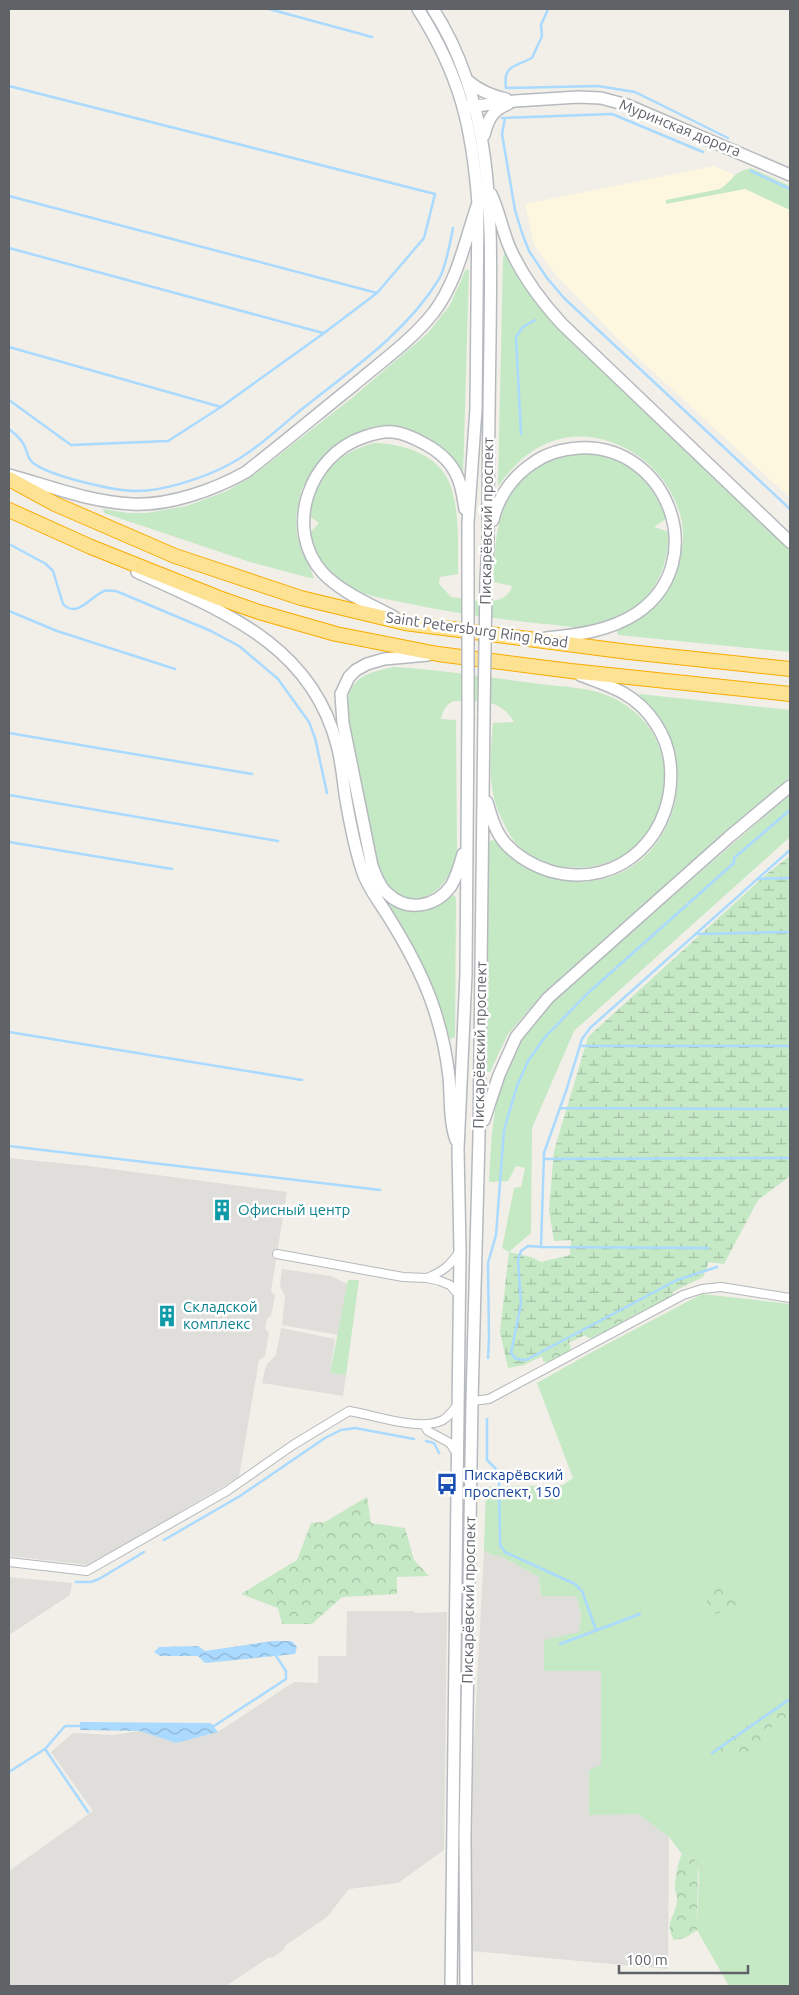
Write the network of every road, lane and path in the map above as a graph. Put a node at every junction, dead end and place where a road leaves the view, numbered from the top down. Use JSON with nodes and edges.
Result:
{"nodes":[{"id":1,"x":418,"y":9,"type":"edge"},
{"id":2,"x":433,"y":9,"type":"edge"},
{"id":3,"x":468,"y":81,"type":"junction"},
{"id":4,"x":515,"y":101,"type":"junction"},
{"id":5,"x":470,"y":107,"type":"junction"},
{"id":6,"x":483,"y":142,"type":"junction"},
{"id":7,"x":790,"y":175,"type":"edge"},
{"id":8,"x":487,"y":185,"type":"junction"},
{"id":9,"x":478,"y":203,"type":"junction"},
{"id":10,"x":9,"y":475,"type":"edge"},
{"id":11,"x":9,"y":480,"type":"edge"},
{"id":12,"x":9,"y":510,"type":"edge"},
{"id":13,"x":468,"y":523,"type":"junction"},
{"id":14,"x":488,"y":541,"type":"junction"},
{"id":15,"x":790,"y":542,"type":"edge"},
{"id":16,"x":91,"y":548,"type":"junction"},
{"id":17,"x":405,"y":622,"type":"junction"},
{"id":18,"x":539,"y":639,"type":"junction"},
{"id":19,"x":438,"y":654,"type":"junction"},
{"id":20,"x":790,"y":669,"type":"edge"},
{"id":21,"x":571,"y":671,"type":"junction"},
{"id":22,"x":790,"y":694,"type":"edge"},
{"id":23,"x":483,"y":773,"type":"junction"},
{"id":24,"x":790,"y":786,"type":"edge"},
{"id":25,"x":468,"y":838,"type":"junction"},
{"id":26,"x":480,"y":1137,"type":"junction"},
{"id":27,"x":458,"y":1149,"type":"junction"},
{"id":28,"x":460,"y":1250,"type":"junction"},
{"id":29,"x":277,"y":1254,"type":"dead end"},
{"id":30,"x":427,"y":1278,"type":"junction"},
{"id":31,"x":459,"y":1295,"type":"junction"},
{"id":32,"x":790,"y":1298,"type":"edge"},
{"id":33,"x":472,"y":1401,"type":"junction"},
{"id":34,"x":457,"y":1406,"type":"junction"},
{"id":35,"x":424,"y":1425,"type":"junction"},
{"id":36,"x":456,"y":1454,"type":"junction"},
{"id":37,"x":9,"y":1562,"type":"edge"},
{"id":38,"x":451,"y":1986,"type":"edge"},
{"id":39,"x":466,"y":1986,"type":"edge"}],
"edges":[{"from":1,"to":5,"type":"main road"},
{"from":2,"to":3,"type":"main road"},
{"from":3,"to":4,"type":"main road"},
{"from":3,"to":5,"type":"main road"},
{"from":4,"to":5,"type":"main road","name":"Муринская дорога"},
{"from":4,"to":6,"type":"main road"},
{"from":4,"to":7,"type":"main road","name":"Муринская дорога"},
{"from":5,"to":6,"type":"main road","name":"Пискарёвский проспект"},
{"from":5,"to":9,"type":"main road","name":"Пискарёвский проспект"},
{"from":6,"to":8,"type":"main road","name":"Пискарёвский проспект"},
{"from":8,"to":14,"type":"main road","name":"Пискарёвский проспект"},
{"from":8,"to":15,"type":"main road"},
{"from":9,"to":10,"type":"main road"},
{"from":9,"to":13,"type":"main road","name":"Пискарёвский проспект"},
{"from":11,"to":17,"type":"highway","name":"Saint Petersburg Ring Road"},
{"from":12,"to":16,"type":"highway","name":"Saint Petersburg Ring Road"},
{"from":13,"to":17,"type":"main road"},
{"from":13,"to":25,"type":"main road","name":"Пискарёвский проспект","bridge":true},
{"from":14,"to":18,"type":"main road"},
{"from":14,"to":23,"type":"main road","name":"Пискарёвский проспект","bridge":true},
{"from":16,"to":19,"type":"highway","name":"Saint Petersburg Ring Road"},
{"from":16,"to":27,"type":"main road"},
{"from":17,"to":18,"type":"highway","name":"Saint Petersburg Ring Road"},
{"from":18,"to":20,"type":"highway","name":"Saint Petersburg Ring Road"},
{"from":19,"to":21,"type":"highway","name":"Saint Petersburg Ring Road"},
{"from":19,"to":25,"type":"main road"},
{"from":21,"to":22,"type":"highway","name":"Saint Petersburg Ring Road"},
{"from":21,"to":23,"type":"main road"},
{"from":23,"to":26,"type":"main road","name":"Пискарёвский проспект"},
{"from":24,"to":26,"type":"main road"},
{"from":25,"to":27,"type":"main road","name":"Пискарёвский проспект"},
{"from":26,"to":33,"type":"main road","name":"Пискарёвский проспект"},
{"from":27,"to":28,"type":"main road","name":"Пискарёвский проспект"},
{"from":28,"to":30,"type":"street"},
{"from":28,"to":31,"type":"main road","name":"Пискарёвский проспект"},
{"from":29,"to":30,"type":"street"},
{"from":30,"to":31,"type":"street"},
{"from":31,"to":34,"type":"main road","name":"Пискарёвский проспект"},
{"from":32,"to":33,"type":"street"},
{"from":33,"to":39,"type":"main road","name":"Пискарёвский проспект"},
{"from":34,"to":35,"type":"street"},
{"from":34,"to":36,"type":"main road","name":"Пискарёвский проспект"},
{"from":35,"to":36,"type":"street"},
{"from":35,"to":37,"type":"street"},
{"from":36,"to":38,"type":"main road","name":"Пискарёвский проспект"}]}
